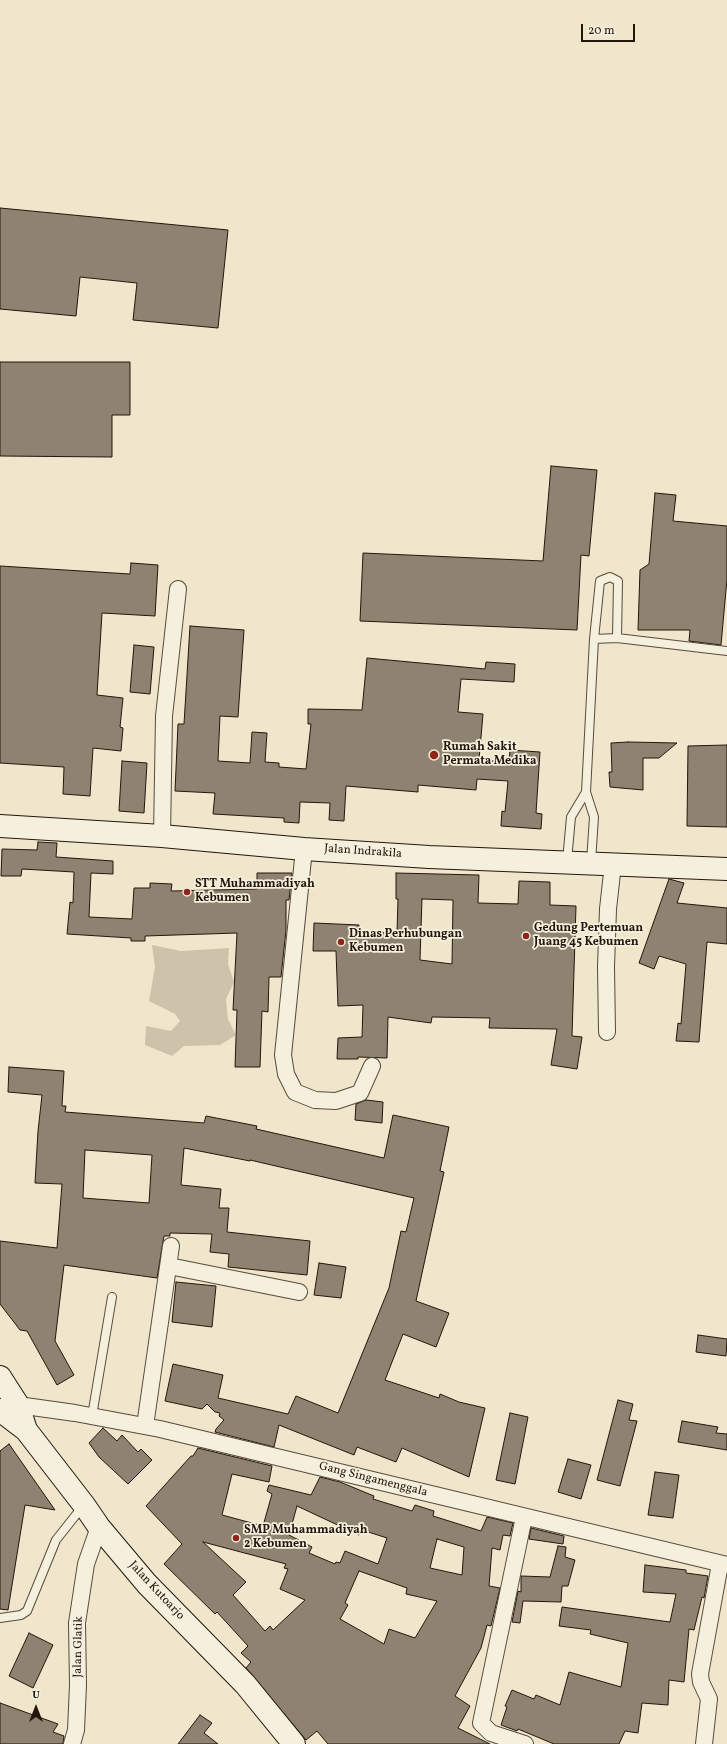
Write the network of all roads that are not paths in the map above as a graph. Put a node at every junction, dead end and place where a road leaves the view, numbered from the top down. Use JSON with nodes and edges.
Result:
{"nodes":[{"id":1,"x":178,"y":589,"type":"dead end"},
{"id":2,"x":617,"y":638,"type":"junction"},
{"id":3,"x":594,"y":639,"type":"junction"},
{"id":4,"x":727,"y":651,"type":"edge"},
{"id":5,"x":586,"y":792,"type":"junction"},
{"id":6,"x":0,"y":826,"type":"edge"},
{"id":7,"x":162,"y":836,"type":"junction"},
{"id":8,"x":304,"y":849,"type":"junction"},
{"id":9,"x":567,"y":862,"type":"junction"},
{"id":10,"x":591,"y":863,"type":"junction"},
{"id":11,"x":613,"y":864,"type":"junction"},
{"id":12,"x":727,"y":869,"type":"edge"},
{"id":13,"x":607,"y":1032,"type":"dead end"},
{"id":14,"x":372,"y":1066,"type":"dead end"},
{"id":15,"x":171,"y":1246,"type":"dead end"},
{"id":16,"x":169,"y":1266,"type":"junction"},
{"id":17,"x":299,"y":1292,"type":"dead end"},
{"id":18,"x":112,"y":1297,"type":"dead end"},
{"id":19,"x":0,"y":1377,"type":"edge"},
{"id":20,"x":7,"y":1409,"type":"edge"},
{"id":21,"x":92,"y":1416,"type":"junction"},
{"id":22,"x":145,"y":1426,"type":"junction"},
{"id":23,"x":84,"y":1505,"type":"junction"},
{"id":24,"x":524,"y":1517,"type":"junction"},
{"id":25,"x":99,"y":1527,"type":"junction"},
{"id":26,"x":723,"y":1565,"type":"edge"},
{"id":27,"x":0,"y":1618,"type":"edge"},
{"id":28,"x":72,"y":1744,"type":"edge"},
{"id":29,"x":294,"y":1744,"type":"edge"},
{"id":30,"x":525,"y":1744,"type":"edge"},
{"id":31,"x":704,"y":1744,"type":"edge"}],
"edges":[{"from":1,"to":7,"type":"street"},
{"from":2,"to":3,"type":"lane"},
{"from":2,"to":3,"type":"lane"},
{"from":2,"to":4,"type":"lane"},
{"from":3,"to":5,"type":"lane"},
{"from":5,"to":9,"type":"lane"},
{"from":5,"to":10,"type":"lane"},
{"from":6,"to":7,"type":"main road","name":"Jalan Indrakila"},
{"from":7,"to":8,"type":"main road","name":"Jalan Indrakila"},
{"from":8,"to":9,"type":"main road","name":"Jalan Indrakila"},
{"from":8,"to":14,"type":"street"},
{"from":9,"to":10,"type":"main road","name":"Jalan Indrakila"},
{"from":10,"to":11,"type":"main road","name":"Jalan Indrakila"},
{"from":11,"to":12,"type":"main road","name":"Jalan Indrakila"},
{"from":11,"to":13,"type":"street"},
{"from":15,"to":16,"type":"street"},
{"from":16,"to":17,"type":"street"},
{"from":16,"to":22,"type":"street"},
{"from":18,"to":21,"type":"lane"},
{"from":19,"to":20,"type":"main road"},
{"from":20,"to":21,"type":"street","name":"Gang Singamenggala"},
{"from":20,"to":23,"type":"main road","name":"Jalan Kutoarjo"},
{"from":21,"to":22,"type":"street","name":"Gang Singamenggala"},
{"from":22,"to":24,"type":"street","name":"Gang Singamenggala"},
{"from":23,"to":25,"type":"main road","name":"Jalan Kutoarjo"},
{"from":23,"to":27,"type":"lane"},
{"from":24,"to":26,"type":"street","name":"Gang Singamenggala"},
{"from":24,"to":30,"type":"street"},
{"from":25,"to":28,"type":"street","name":"Jalan Glatik"},
{"from":25,"to":29,"type":"main road","name":"Jalan Kutoarjo"},
{"from":26,"to":31,"type":"street"}]}
